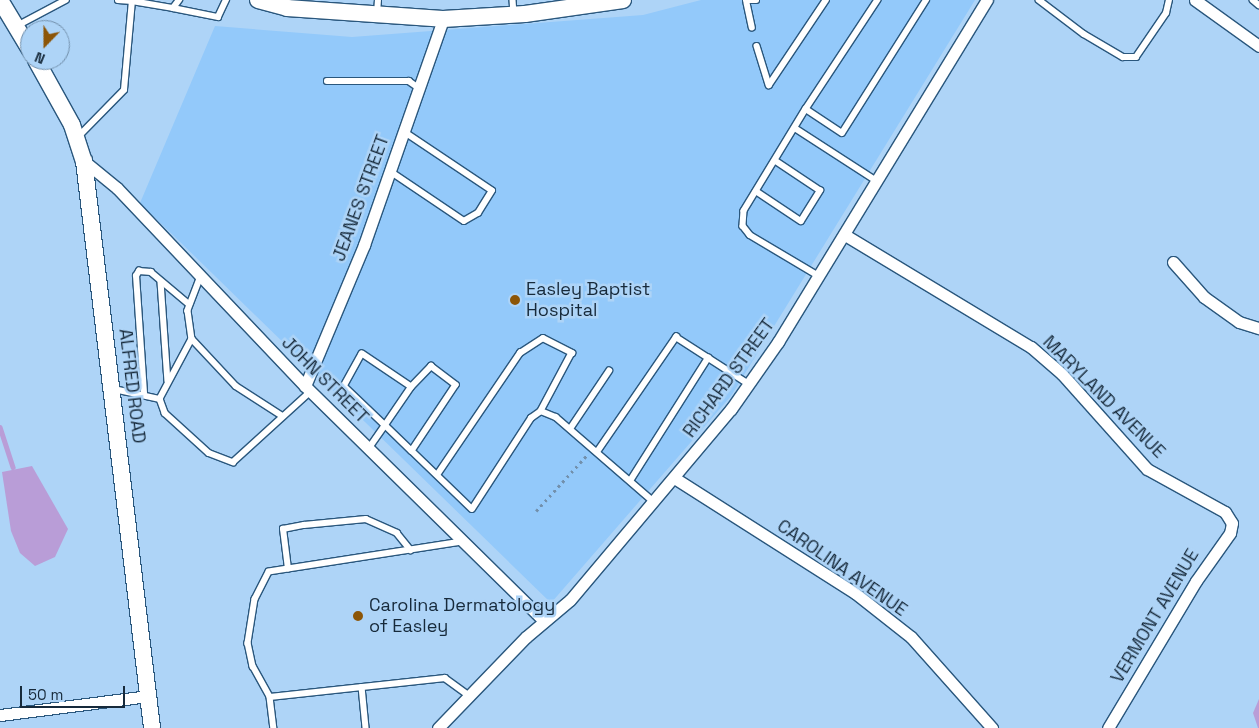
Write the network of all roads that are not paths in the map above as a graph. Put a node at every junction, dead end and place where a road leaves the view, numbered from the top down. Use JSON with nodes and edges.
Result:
{"nodes":[{"id":1,"x":0,"y":0,"type":"edge"},
{"id":2,"x":66,"y":0,"type":"edge"},
{"id":3,"x":118,"y":0,"type":"edge"},
{"id":4,"x":179,"y":0,"type":"edge"},
{"id":5,"x":226,"y":0,"type":"edge"},
{"id":6,"x":258,"y":0,"type":"edge"},
{"id":7,"x":756,"y":0,"type":"edge"},
{"id":8,"x":826,"y":0,"type":"edge"},
{"id":9,"x":878,"y":0,"type":"edge"},
{"id":10,"x":926,"y":0,"type":"edge"},
{"id":11,"x":987,"y":0,"type":"edge"},
{"id":12,"x":1039,"y":0,"type":"edge"},
{"id":13,"x":1169,"y":0,"type":"edge"},
{"id":14,"x":1253,"y":0,"type":"edge"},
{"id":15,"x":132,"y":1,"type":"edge"},
{"id":16,"x":616,"y":1,"type":"edge"},
{"id":17,"x":1199,"y":1,"type":"edge"},
{"id":18,"x":746,"y":2,"type":"edge"},
{"id":19,"x":578,"y":4,"type":"edge"},
{"id":20,"x":1259,"y":4,"type":"edge"},
{"id":21,"x":514,"y":7,"type":"edge"},
{"id":22,"x":173,"y":8,"type":"junction"},
{"id":23,"x":378,"y":8,"type":"edge"},
{"id":24,"x":443,"y":19,"type":"junction"},
{"id":25,"x":17,"y":26,"type":"junction"},
{"id":26,"x":752,"y":27,"type":"dead end"},
{"id":27,"x":20,"y":32,"type":"edge"},
{"id":28,"x":757,"y":46,"type":"dead end"},
{"id":29,"x":1259,"y":46,"type":"edge"},
{"id":30,"x":41,"y":70,"type":"edge"},
{"id":31,"x":327,"y":81,"type":"dead end"},
{"id":32,"x":421,"y":89,"type":"junction"},
{"id":33,"x":806,"y":109,"type":"junction"},
{"id":34,"x":795,"y":128,"type":"junction"},
{"id":35,"x":404,"y":132,"type":"junction"},
{"id":36,"x":76,"y":139,"type":"junction"},
{"id":37,"x":84,"y":161,"type":"junction"},
{"id":38,"x":775,"y":161,"type":"junction"},
{"id":39,"x":390,"y":171,"type":"junction"},
{"id":40,"x":878,"y":181,"type":"junction"},
{"id":41,"x":756,"y":191,"type":"junction"},
{"id":42,"x":845,"y":235,"type":"junction"},
{"id":43,"x":1173,"y":262,"type":"dead end"},
{"id":44,"x":819,"y":276,"type":"junction"},
{"id":45,"x":200,"y":279,"type":"junction"},
{"id":46,"x":161,"y":282,"type":"junction"},
{"id":47,"x":189,"y":304,"type":"junction"},
{"id":48,"x":1259,"y":328,"type":"edge"},
{"id":49,"x":192,"y":339,"type":"junction"},
{"id":50,"x":708,"y":358,"type":"junction"},
{"id":51,"x":609,"y":371,"type":"dead end"},
{"id":52,"x":168,"y":381,"type":"junction"},
{"id":53,"x":749,"y":384,"type":"junction"},
{"id":54,"x":411,"y":387,"type":"junction"},
{"id":55,"x":112,"y":389,"type":"junction"},
{"id":56,"x":308,"y":389,"type":"junction"},
{"id":57,"x":144,"y":393,"type":"junction"},
{"id":58,"x":160,"y":399,"type":"junction"},
{"id":59,"x":541,"y":411,"type":"junction"},
{"id":60,"x":281,"y":416,"type":"junction"},
{"id":61,"x":385,"y":425,"type":"junction"},
{"id":62,"x":570,"y":429,"type":"junction"},
{"id":63,"x":368,"y":449,"type":"junction"},
{"id":64,"x":595,"y":450,"type":"junction"},
{"id":65,"x":412,"y":451,"type":"junction"},
{"id":66,"x":437,"y":475,"type":"junction"},
{"id":67,"x":676,"y":479,"type":"junction"},
{"id":68,"x":630,"y":481,"type":"junction"},
{"id":69,"x":655,"y":503,"type":"junction"},
{"id":70,"x":1232,"y":523,"type":"joint"},
{"id":71,"x":462,"y":542,"type":"junction"},
{"id":72,"x":411,"y":550,"type":"junction"},
{"id":73,"x":288,"y":569,"type":"junction"},
{"id":74,"x":544,"y":621,"type":"junction"},
{"id":75,"x":362,"y":687,"type":"junction"},
{"id":76,"x":149,"y":696,"type":"junction"},
{"id":77,"x":470,"y":696,"type":"junction"},
{"id":78,"x":270,"y":697,"type":"junction"},
{"id":79,"x":0,"y":715,"type":"edge"},
{"id":80,"x":152,"y":728,"type":"edge"},
{"id":81,"x":274,"y":728,"type":"edge"},
{"id":82,"x":366,"y":728,"type":"edge"},
{"id":83,"x":438,"y":728,"type":"edge"},
{"id":84,"x":992,"y":728,"type":"edge"},
{"id":85,"x":1108,"y":728,"type":"edge"}],
"edges":[{"from":1,"to":25,"type":"street"},
{"from":2,"to":25,"type":"lane"},
{"from":3,"to":15,"type":"lane"},
{"from":4,"to":22,"type":"lane"},
{"from":5,"to":22,"type":"lane"},
{"from":6,"to":23,"type":"street"},
{"from":7,"to":18,"type":"lane"},
{"from":8,"to":28,"type":"lane"},
{"from":9,"to":33,"type":"lane"},
{"from":10,"to":33,"type":"lane"},
{"from":11,"to":40,"type":"street","name":"RICHARD STREET"},
{"from":12,"to":13,"type":"lane"},
{"from":14,"to":20,"type":"lane"},
{"from":15,"to":22,"type":"lane"},
{"from":15,"to":36,"type":"lane"},
{"from":16,"to":19,"type":"street"},
{"from":17,"to":29,"type":"street"},
{"from":18,"to":26,"type":"lane"},
{"from":19,"to":21,"type":"street"},
{"from":21,"to":24,"type":"street"},
{"from":23,"to":24,"type":"street"},
{"from":24,"to":32,"type":"street","name":"JEANES STREET"},
{"from":25,"to":27,"type":"street"},
{"from":30,"to":36,"type":"street","name":"ALFRED ROAD"},
{"from":31,"to":32,"type":"lane"},
{"from":32,"to":35,"type":"street","name":"JEANES STREET"},
{"from":33,"to":34,"type":"lane"},
{"from":34,"to":38,"type":"lane"},
{"from":34,"to":40,"type":"lane"},
{"from":35,"to":39,"type":"street","name":"JEANES STREET"},
{"from":35,"to":39,"type":"lane"},
{"from":36,"to":37,"type":"street","name":"ALFRED ROAD"},
{"from":37,"to":45,"type":"street","name":"JOHN STREET"},
{"from":37,"to":55,"type":"street","name":"ALFRED ROAD"},
{"from":38,"to":41,"type":"lane"},
{"from":38,"to":41,"type":"lane"},
{"from":39,"to":56,"type":"street","name":"JEANES STREET"},
{"from":40,"to":42,"type":"street","name":"RICHARD STREET"},
{"from":41,"to":44,"type":"lane"},
{"from":42,"to":44,"type":"street","name":"RICHARD STREET"},
{"from":42,"to":70,"type":"street","name":"MARYLAND AVENUE"},
{"from":43,"to":48,"type":"street"},
{"from":44,"to":53,"type":"street","name":"RICHARD STREET"},
{"from":45,"to":47,"type":"lane"},
{"from":45,"to":56,"type":"street","name":"JOHN STREET"},
{"from":46,"to":47,"type":"lane"},
{"from":46,"to":52,"type":"lane"},
{"from":46,"to":57,"type":"lane"},
{"from":47,"to":49,"type":"lane"},
{"from":49,"to":52,"type":"lane"},
{"from":49,"to":60,"type":"lane"},
{"from":50,"to":53,"type":"lane"},
{"from":50,"to":64,"type":"lane"},
{"from":50,"to":68,"type":"lane"},
{"from":51,"to":62,"type":"lane"},
{"from":52,"to":58,"type":"lane"},
{"from":53,"to":67,"type":"street","name":"RICHARD STREET"},
{"from":54,"to":61,"type":"lane"},
{"from":54,"to":61,"type":"lane"},
{"from":54,"to":65,"type":"lane"},
{"from":55,"to":57,"type":"lane"},
{"from":55,"to":76,"type":"street","name":"ALFRED ROAD"},
{"from":56,"to":60,"type":"lane"},
{"from":56,"to":63,"type":"street","name":"JOHN STREET"},
{"from":57,"to":58,"type":"lane"},
{"from":58,"to":60,"type":"lane"},
{"from":59,"to":62,"type":"lane"},
{"from":59,"to":66,"type":"lane"},
{"from":59,"to":66,"type":"lane"},
{"from":61,"to":63,"type":"lane"},
{"from":61,"to":65,"type":"lane"},
{"from":62,"to":64,"type":"lane"},
{"from":63,"to":71,"type":"street","name":"JOHN STREET"},
{"from":64,"to":68,"type":"lane"},
{"from":65,"to":66,"type":"lane"},
{"from":67,"to":69,"type":"street","name":"RICHARD STREET"},
{"from":67,"to":84,"type":"street","name":"CAROLINA AVENUE"},
{"from":68,"to":69,"type":"lane"},
{"from":69,"to":74,"type":"street","name":"RICHARD STREET"},
{"from":70,"to":85,"type":"street","name":"VERMONT AVENUE"},
{"from":71,"to":72,"type":"lane"},
{"from":71,"to":74,"type":"street","name":"JOHN STREET"},
{"from":72,"to":73,"type":"lane"},
{"from":72,"to":73,"type":"lane"},
{"from":73,"to":78,"type":"lane"},
{"from":74,"to":77,"type":"street","name":"RICHARD STREET"},
{"from":75,"to":77,"type":"lane"},
{"from":75,"to":78,"type":"lane"},
{"from":75,"to":82,"type":"lane"},
{"from":76,"to":79,"type":"street"},
{"from":76,"to":80,"type":"street","name":"ALFRED ROAD"},
{"from":77,"to":83,"type":"street","name":"RICHARD STREET"},
{"from":78,"to":81,"type":"lane"}]}
